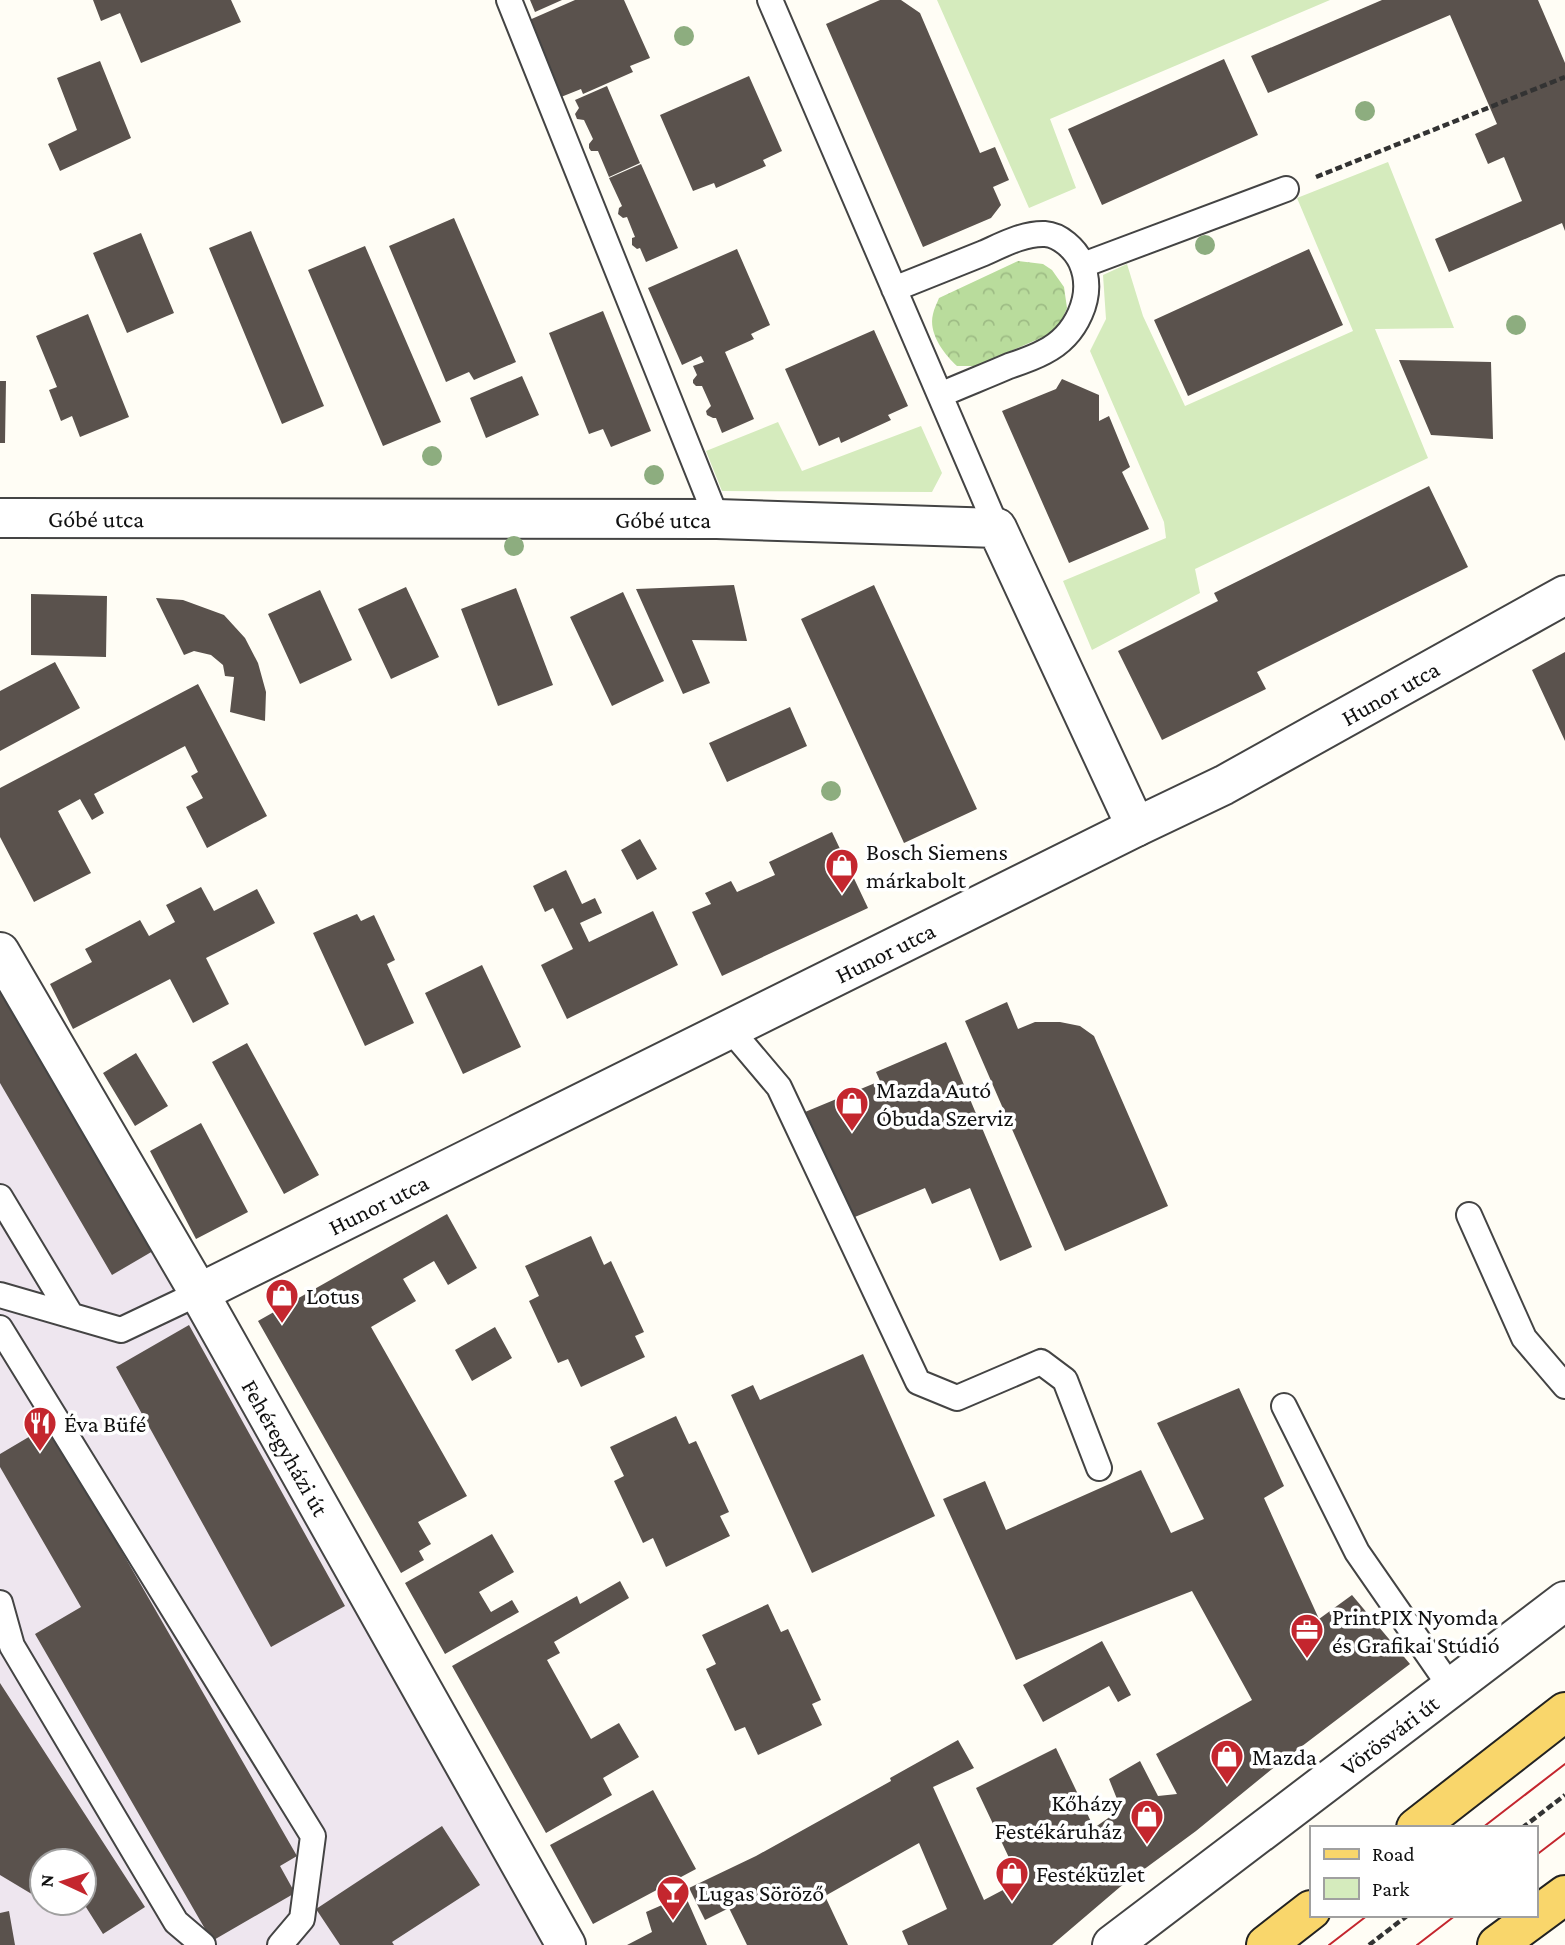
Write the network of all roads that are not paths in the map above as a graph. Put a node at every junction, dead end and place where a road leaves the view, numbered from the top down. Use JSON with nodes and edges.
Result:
{"nodes":[{"id":1,"x":509,"y":0,"type":"edge"},
{"id":2,"x":770,"y":0,"type":"edge"},
{"id":3,"x":1286,"y":190,"type":"road end"},
{"id":4,"x":1083,"y":265,"type":"junction"},
{"id":5,"x":894,"y":289,"type":"junction"},
{"id":6,"x":940,"y":395,"type":"junction"},
{"id":7,"x":0,"y":518,"type":"edge"},
{"id":8,"x":716,"y":519,"type":"junction"},
{"id":9,"x":997,"y":528,"type":"junction"},
{"id":10,"x":1565,"y":595,"type":"edge"},
{"id":11,"x":1136,"y":827,"type":"junction"},
{"id":12,"x":0,"y":952,"type":"edge"},
{"id":13,"x":730,"y":1029,"type":"junction"},
{"id":14,"x":0,"y":1197,"type":"edge"},
{"id":15,"x":1469,"y":1215,"type":"dead end"},
{"id":16,"x":199,"y":1293,"type":"junction"},
{"id":17,"x":0,"y":1295,"type":"edge"},
{"id":18,"x":71,"y":1315,"type":"junction"},
{"id":19,"x":0,"y":1328,"type":"edge"},
{"id":20,"x":1565,"y":1386,"type":"edge"},
{"id":21,"x":1284,"y":1406,"type":"dead end"},
{"id":22,"x":1099,"y":1468,"type":"dead end"},
{"id":23,"x":1565,"y":1601,"type":"edge"},
{"id":24,"x":2,"y":1612,"type":"edge"},
{"id":25,"x":1452,"y":1689,"type":"junction"},
{"id":26,"x":1565,"y":1712,"type":"edge"},
{"id":27,"x":1419,"y":1826,"type":"edge"},
{"id":28,"x":1565,"y":1895,"type":"edge"},
{"id":29,"x":1310,"y":1911,"type":"edge"},
{"id":30,"x":1537,"y":1916,"type":"edge"},
{"id":31,"x":1535,"y":1917,"type":"edge"},
{"id":32,"x":203,"y":1945,"type":"edge"},
{"id":33,"x":280,"y":1945,"type":"edge"},
{"id":34,"x":566,"y":1945,"type":"edge"},
{"id":35,"x":1112,"y":1945,"type":"edge"},
{"id":36,"x":1266,"y":1945,"type":"edge"},
{"id":37,"x":1497,"y":1945,"type":"edge"}],
"edges":[{"from":1,"to":8,"type":"lane"},
{"from":2,"to":5,"type":"lane"},
{"from":3,"to":4,"type":"lane"},
{"from":4,"to":5,"type":"lane"},
{"from":4,"to":6,"type":"lane"},
{"from":5,"to":6,"type":"lane"},
{"from":6,"to":9,"type":"lane"},
{"from":7,"to":8,"type":"street","name":"Góbé utca"},
{"from":8,"to":9,"type":"street","name":"Góbé utca"},
{"from":9,"to":11,"type":"street"},
{"from":10,"to":11,"type":"street","name":"Hunor utca"},
{"from":11,"to":13,"type":"street","name":"Hunor utca"},
{"from":12,"to":16,"type":"street","name":"Fehéregyházi út"},
{"from":13,"to":16,"type":"street","name":"Hunor utca"},
{"from":13,"to":22,"type":"lane"},
{"from":14,"to":18,"type":"lane"},
{"from":15,"to":20,"type":"lane"},
{"from":16,"to":18,"type":"lane"},
{"from":16,"to":34,"type":"street","name":"Fehéregyházi út"},
{"from":17,"to":18,"type":"lane"},
{"from":19,"to":33,"type":"lane"},
{"from":21,"to":25,"type":"lane"},
{"from":23,"to":25,"type":"street","name":"Vörösvári út"},
{"from":24,"to":32,"type":"lane"},
{"from":25,"to":35,"type":"street","name":"Vörösvári út"},
{"from":26,"to":27,"type":"main road"},
{"from":28,"to":30,"type":"main road"},
{"from":29,"to":36,"type":"main road"},
{"from":31,"to":37,"type":"main road"}]}
